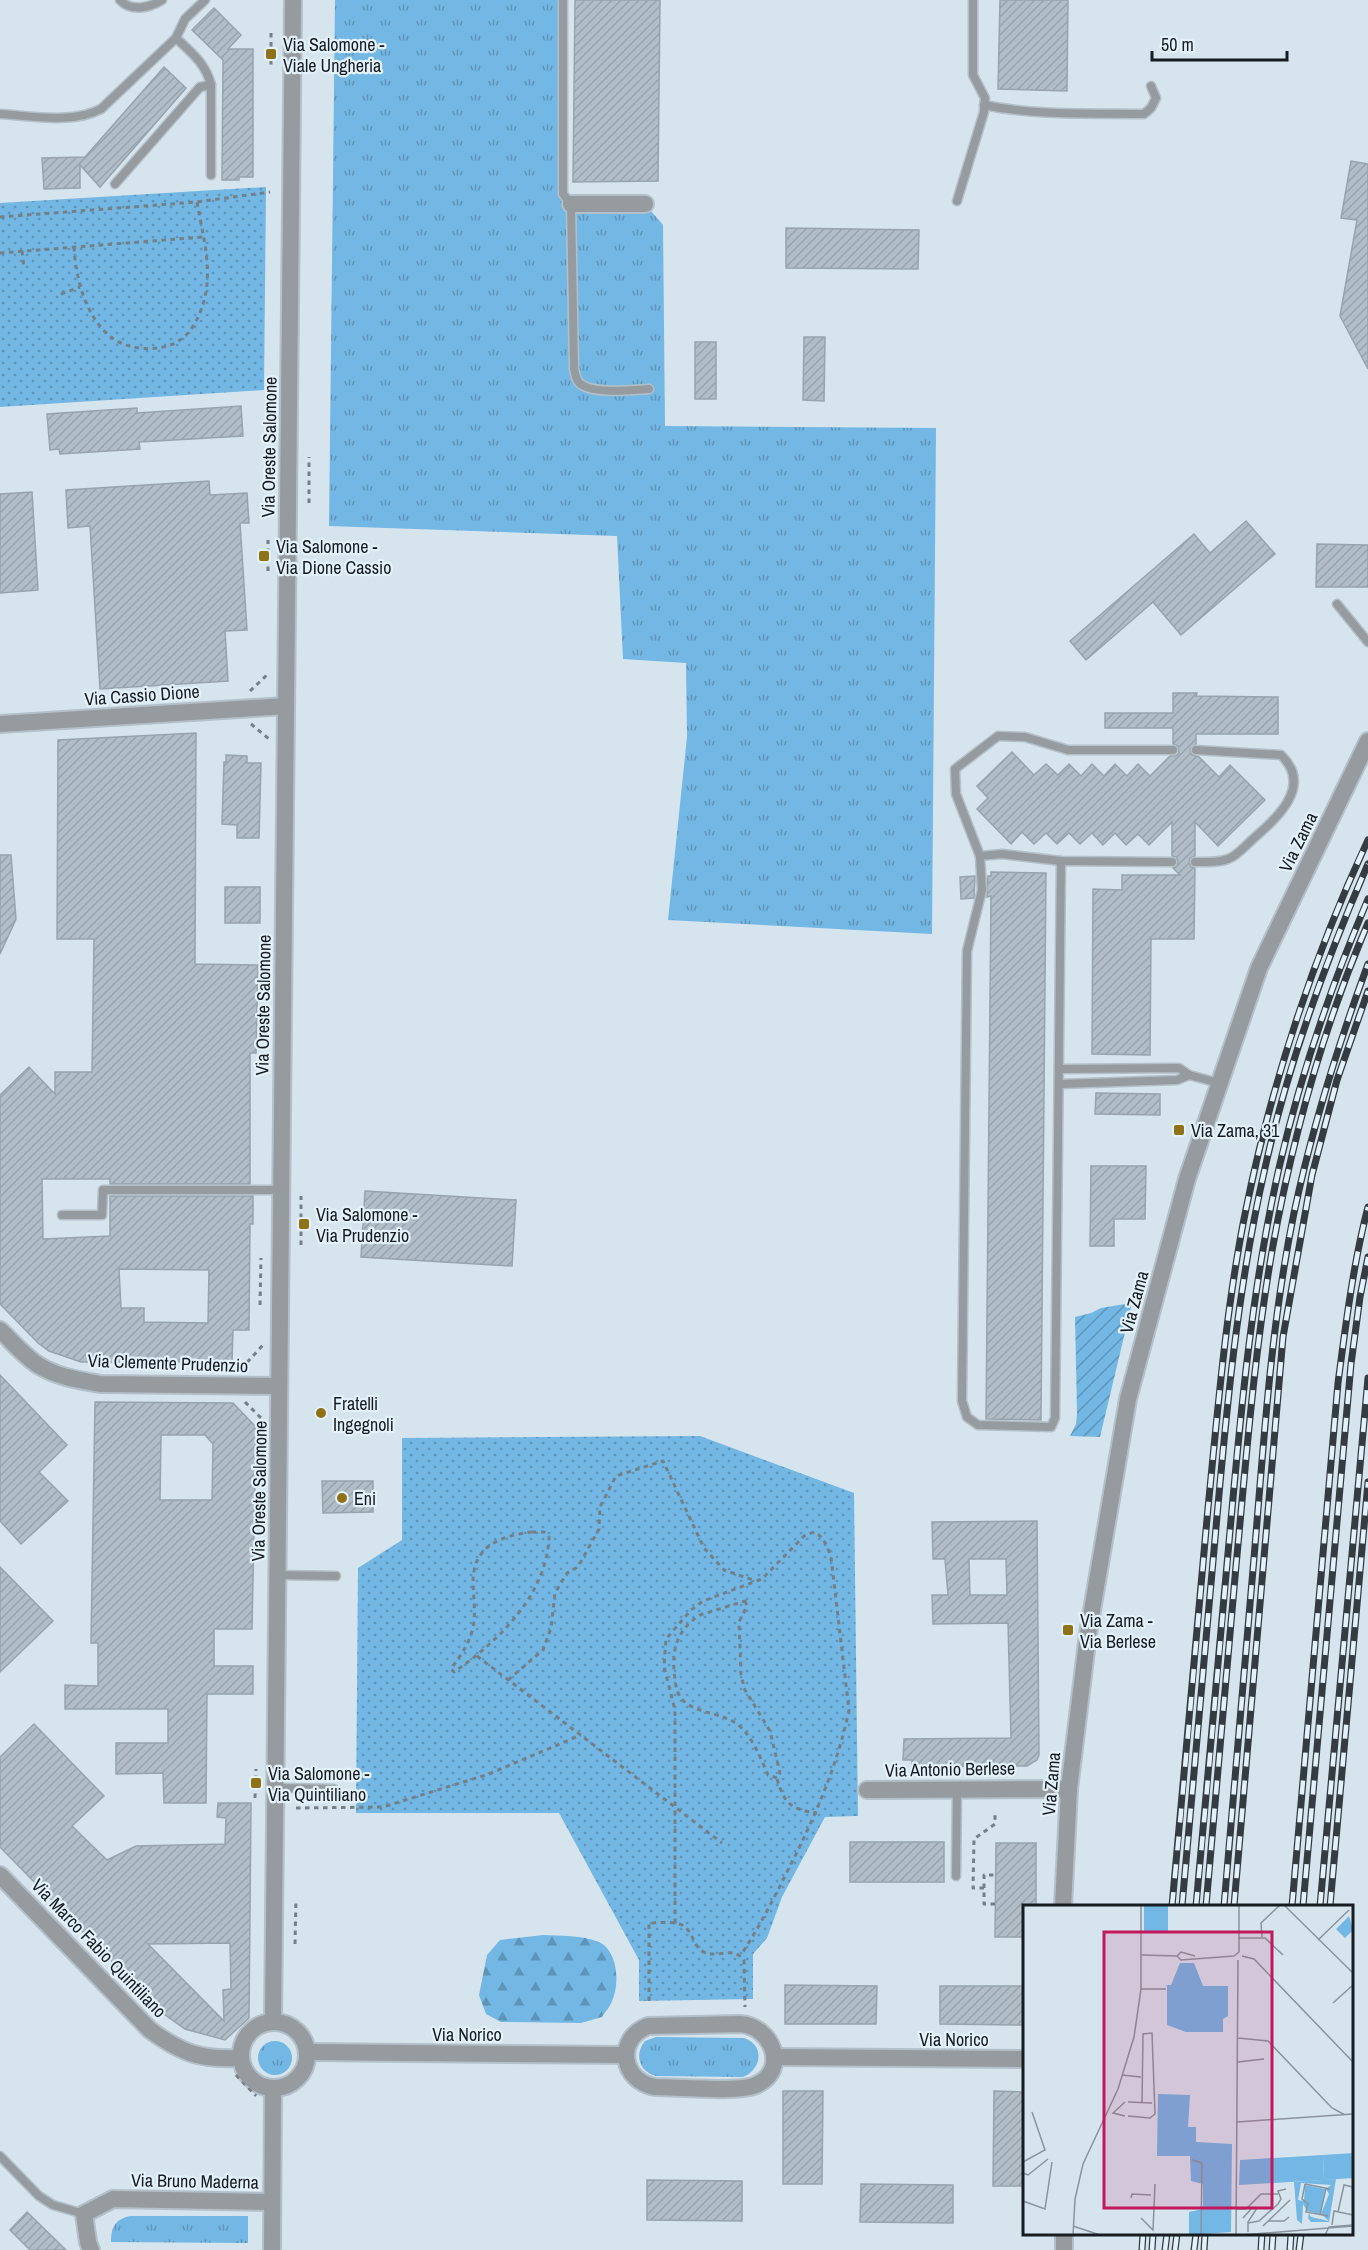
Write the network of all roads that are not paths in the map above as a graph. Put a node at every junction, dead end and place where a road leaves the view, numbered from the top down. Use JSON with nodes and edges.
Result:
{"nodes":[{"id":1,"x":120,"y":0,"type":"edge"},
{"id":2,"x":162,"y":0,"type":"edge"},
{"id":3,"x":205,"y":0,"type":"edge"},
{"id":4,"x":292,"y":0,"type":"edge"},
{"id":5,"x":563,"y":0,"type":"edge"},
{"id":6,"x":973,"y":0,"type":"edge"},
{"id":7,"x":176,"y":38,"type":"junction"},
{"id":8,"x":211,"y":85,"type":"junction"},
{"id":9,"x":1151,"y":86,"type":"dead end"},
{"id":10,"x":984,"y":105,"type":"junction"},
{"id":11,"x":0,"y":114,"type":"edge"},
{"id":12,"x":211,"y":176,"type":"dead end"},
{"id":13,"x":115,"y":183,"type":"dead end"},
{"id":14,"x":957,"y":201,"type":"dead end"},
{"id":15,"x":571,"y":204,"type":"junction"},
{"id":16,"x":645,"y":204,"type":"dead end"},
{"id":17,"x":649,"y":389,"type":"dead end"},
{"id":18,"x":1337,"y":604,"type":"dead end"},
{"id":19,"x":1368,"y":642,"type":"edge"},
{"id":20,"x":286,"y":706,"type":"junction"},
{"id":21,"x":0,"y":724,"type":"edge"},
{"id":22,"x":1368,"y":741,"type":"edge"},
{"id":23,"x":1173,"y":750,"type":"dead end"},
{"id":24,"x":1196,"y":750,"type":"dead end"},
{"id":25,"x":980,"y":856,"type":"junction"},
{"id":26,"x":1061,"y":861,"type":"junction"},
{"id":27,"x":1172,"y":862,"type":"dead end"},
{"id":28,"x":1195,"y":862,"type":"dead end"},
{"id":29,"x":1060,"y":1069,"type":"junction"},
{"id":30,"x":1189,"y":1075,"type":"junction"},
{"id":31,"x":1219,"y":1083,"type":"junction"},
{"id":32,"x":1059,"y":1084,"type":"junction"},
{"id":33,"x":281,"y":1190,"type":"junction"},
{"id":34,"x":62,"y":1215,"type":"dead end"},
{"id":35,"x":0,"y":1330,"type":"edge"},
{"id":36,"x":279,"y":1386,"type":"junction"},
{"id":37,"x":278,"y":1575,"type":"junction"},
{"id":38,"x":336,"y":1576,"type":"dead end"},
{"id":39,"x":276,"y":1788,"type":"junction"},
{"id":40,"x":957,"y":1788,"type":"junction"},
{"id":41,"x":334,"y":1789,"type":"dead end"},
{"id":42,"x":1069,"y":1789,"type":"junction"},
{"id":43,"x":867,"y":1790,"type":"dead end"},
{"id":44,"x":0,"y":1875,"type":"edge"},
{"id":45,"x":956,"y":1876,"type":"dead end"},
{"id":46,"x":1063,"y":1905,"type":"edge"},
{"id":47,"x":273,"y":2016,"type":"junction"},
{"id":48,"x":307,"y":2052,"type":"junction"},
{"id":49,"x":626,"y":2055,"type":"junction"},
{"id":50,"x":774,"y":2057,"type":"junction"},
{"id":51,"x":241,"y":2058,"type":"junction"},
{"id":52,"x":1023,"y":2059,"type":"edge"},
{"id":53,"x":273,"y":2089,"type":"junction"},
{"id":54,"x":0,"y":2156,"type":"edge"},
{"id":55,"x":272,"y":2202,"type":"junction"},
{"id":56,"x":84,"y":2214,"type":"junction"},
{"id":57,"x":91,"y":2250,"type":"edge"},
{"id":58,"x":272,"y":2250,"type":"edge"}],
"edges":[{"from":1,"to":2,"type":"lane"},
{"from":3,"to":7,"type":"lane"},
{"from":4,"to":20,"type":"street","name":"Via Oreste Salomone"},
{"from":5,"to":15,"type":"lane"},
{"from":6,"to":10,"type":"lane"},
{"from":7,"to":8,"type":"lane"},
{"from":7,"to":11,"type":"lane"},
{"from":8,"to":12,"type":"lane"},
{"from":8,"to":13,"type":"lane"},
{"from":9,"to":10,"type":"lane"},
{"from":10,"to":14,"type":"lane"},
{"from":15,"to":16,"type":"street"},
{"from":15,"to":17,"type":"lane"},
{"from":18,"to":19,"type":"lane"},
{"from":20,"to":21,"type":"street","name":"Via Cassio Dione"},
{"from":20,"to":33,"type":"street","name":"Via Oreste Salomone"},
{"from":22,"to":31,"type":"street","name":"Via Zama"},
{"from":23,"to":25,"type":"lane"},
{"from":24,"to":28,"type":"lane"},
{"from":25,"to":26,"type":"lane"},
{"from":25,"to":32,"type":"lane"},
{"from":26,"to":27,"type":"lane"},
{"from":26,"to":29,"type":"lane"},
{"from":29,"to":30,"type":"lane"},
{"from":29,"to":32,"type":"lane"},
{"from":30,"to":31,"type":"lane"},
{"from":30,"to":32,"type":"lane"},
{"from":31,"to":42,"type":"street","name":"Via Zama"},
{"from":33,"to":34,"type":"lane"},
{"from":33,"to":36,"type":"street","name":"Via Oreste Salomone"},
{"from":35,"to":36,"type":"street","name":"Via Clemente Prudenzio"},
{"from":36,"to":37,"type":"street","name":"Via Oreste Salomone"},
{"from":37,"to":38,"type":"lane"},
{"from":37,"to":39,"type":"street","name":"Via Oreste Salomone"},
{"from":39,"to":41,"type":"lane"},
{"from":39,"to":47,"type":"street","name":"Via Oreste Salomone"},
{"from":40,"to":42,"type":"street","name":"Via Antonio Berlese"},
{"from":40,"to":43,"type":"street","name":"Via Antonio Berlese"},
{"from":40,"to":45,"type":"lane"},
{"from":42,"to":46,"type":"street","name":"Via Zama"},
{"from":44,"to":51,"type":"street","name":"Via Marco Fabio Quintiliano"},
{"from":47,"to":48,"type":"street"},
{"from":47,"to":51,"type":"street"},
{"from":48,"to":49,"type":"street","name":"Via Norico"},
{"from":48,"to":53,"type":"street"},
{"from":49,"to":50,"type":"street"},
{"from":49,"to":50,"type":"street"},
{"from":50,"to":52,"type":"street","name":"Via Norico"},
{"from":51,"to":53,"type":"street"},
{"from":53,"to":55,"type":"street"},
{"from":54,"to":56,"type":"lane"},
{"from":55,"to":56,"type":"street","name":"Via Bruno Maderna"},
{"from":55,"to":58,"type":"street"},
{"from":56,"to":57,"type":"street"}]}
